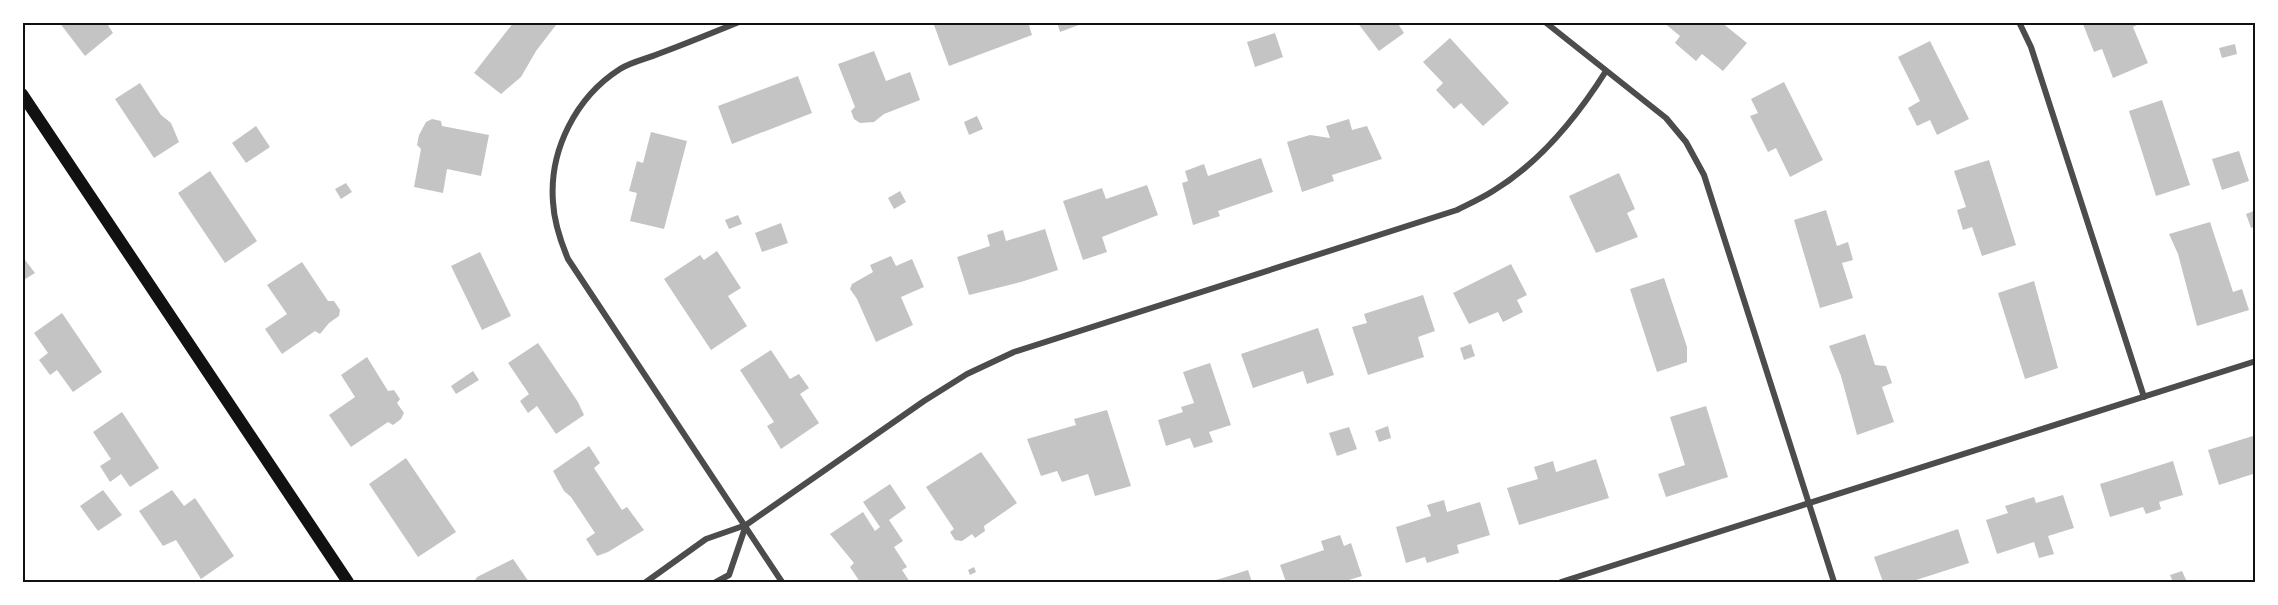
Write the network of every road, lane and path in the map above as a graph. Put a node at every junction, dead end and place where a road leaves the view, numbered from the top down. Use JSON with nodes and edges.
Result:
{"nodes":[{"id":1,"x":739,"y":22,"type":"edge"},
{"id":2,"x":1545,"y":22,"type":"edge"},
{"id":3,"x":2019,"y":22,"type":"edge"},
{"id":4,"x":725,"y":25,"type":"edge"},
{"id":5,"x":1606,"y":71,"type":"junction"},
{"id":6,"x":22,"y":94,"type":"edge"},
{"id":7,"x":2256,"y":361,"type":"edge"},
{"id":8,"x":2144,"y":397,"type":"junction"},
{"id":9,"x":1809,"y":503,"type":"junction"},
{"id":10,"x":746,"y":525,"type":"junction"},
{"id":11,"x":348,"y":582,"type":"edge"},
{"id":12,"x":646,"y":582,"type":"edge"},
{"id":13,"x":716,"y":582,"type":"edge"},
{"id":14,"x":782,"y":582,"type":"edge"},
{"id":15,"x":1560,"y":582,"type":"edge"},
{"id":16,"x":1834,"y":582,"type":"edge"}],
"edges":[{"from":1,"to":4,"type":"street"},
{"from":2,"to":5,"type":"street"},
{"from":3,"to":8,"type":"street"},
{"from":4,"to":10,"type":"street"},
{"from":5,"to":9,"type":"street"},
{"from":5,"to":10,"type":"street"},
{"from":6,"to":11,"type":"main road"},
{"from":7,"to":8,"type":"street"},
{"from":8,"to":9,"type":"street"},
{"from":9,"to":15,"type":"street"},
{"from":9,"to":16,"type":"street"},
{"from":10,"to":12,"type":"street"},
{"from":10,"to":13,"type":"street"},
{"from":10,"to":14,"type":"street"}]}
